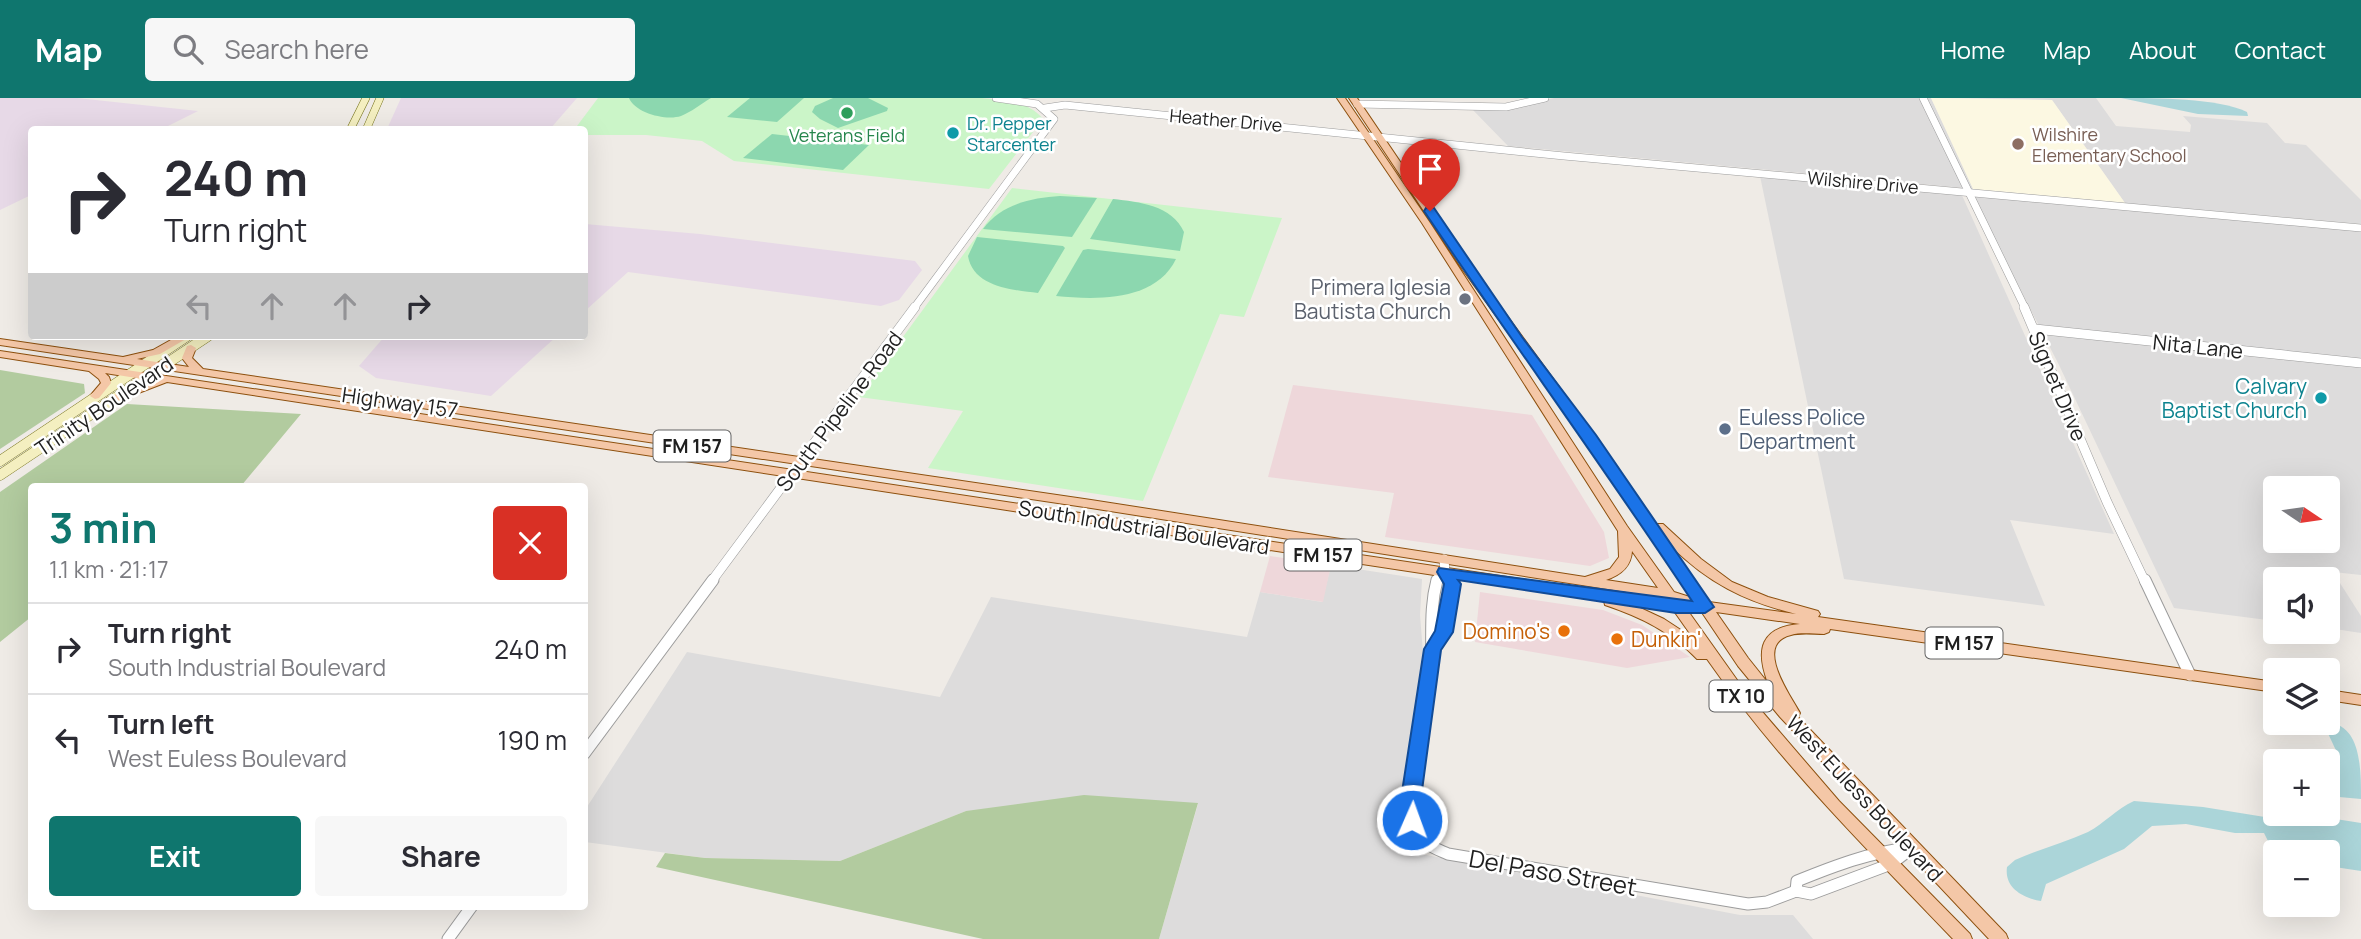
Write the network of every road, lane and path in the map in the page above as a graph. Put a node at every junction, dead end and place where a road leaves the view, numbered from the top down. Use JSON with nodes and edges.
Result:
{"nodes":[{"id":1,"x":366,"y":98,"type":"edge"},
{"id":2,"x":380,"y":98,"type":"edge"},
{"id":3,"x":996,"y":98,"type":"edge"},
{"id":4,"x":1341,"y":98,"type":"edge"},
{"id":5,"x":1545,"y":98,"type":"edge"},
{"id":6,"x":1923,"y":98,"type":"edge"},
{"id":7,"x":1355,"y":101,"type":"edge"},
{"id":8,"x":1045,"y":108,"type":"junction"},
{"id":9,"x":374,"y":113,"type":"junction"},
{"id":10,"x":358,"y":114,"type":"junction"},
{"id":11,"x":352,"y":126,"type":"edge"},
{"id":12,"x":368,"y":126,"type":"edge"},
{"id":13,"x":1365,"y":133,"type":"junction"},
{"id":14,"x":1380,"y":137,"type":"junction"},
{"id":15,"x":1966,"y":192,"type":"junction"},
{"id":16,"x":2361,"y":228,"type":"edge"},
{"id":17,"x":2035,"y":329,"type":"junction"},
{"id":18,"x":179,"y":340,"type":"edge"},
{"id":19,"x":181,"y":340,"type":"edge"},
{"id":20,"x":202,"y":340,"type":"edge"},
{"id":21,"x":0,"y":342,"type":"edge"},
{"id":22,"x":191,"y":348,"type":"junction"},
{"id":23,"x":0,"y":354,"type":"edge"},
{"id":24,"x":115,"y":360,"type":"junction"},
{"id":25,"x":2361,"y":363,"type":"edge"},
{"id":26,"x":145,"y":364,"type":"junction"},
{"id":27,"x":162,"y":366,"type":"junction"},
{"id":28,"x":90,"y":369,"type":"junction"},
{"id":29,"x":200,"y":372,"type":"junction"},
{"id":30,"x":128,"y":374,"type":"junction"},
{"id":31,"x":146,"y":377,"type":"junction"},
{"id":32,"x":175,"y":380,"type":"junction"},
{"id":33,"x":1529,"y":383,"type":"junction"},
{"id":34,"x":1556,"y":391,"type":"junction"},
{"id":35,"x":95,"y":396,"type":"junction"},
{"id":36,"x":110,"y":401,"type":"junction"},
{"id":37,"x":1603,"y":455,"type":"junction"},
{"id":38,"x":1576,"y":458,"type":"junction"},
{"id":39,"x":0,"y":461,"type":"edge"},
{"id":40,"x":800,"y":462,"type":"junction"},
{"id":41,"x":792,"y":474,"type":"junction"},
{"id":42,"x":0,"y":475,"type":"edge"},
{"id":43,"x":1641,"y":509,"type":"junction"},
{"id":44,"x":1623,"y":529,"type":"junction"},
{"id":45,"x":1250,"y":536,"type":"junction"},
{"id":46,"x":1445,"y":566,"type":"junction"},
{"id":47,"x":1561,"y":583,"type":"junction"},
{"id":48,"x":1667,"y":594,"type":"junction"},
{"id":49,"x":1676,"y":607,"type":"junction"},
{"id":50,"x":1705,"y":607,"type":"junction"},
{"id":51,"x":1839,"y":625,"type":"junction"},
{"id":52,"x":1860,"y":628,"type":"junction"},
{"id":53,"x":1433,"y":649,"type":"junction"},
{"id":54,"x":2190,"y":675,"type":"junction"},
{"id":55,"x":2263,"y":686,"type":"edge"},
{"id":56,"x":2340,"y":697,"type":"edge"},
{"id":57,"x":1742,"y":698,"type":"junction"},
{"id":58,"x":2361,"y":700,"type":"edge"},
{"id":59,"x":1812,"y":742,"type":"junction"},
{"id":60,"x":588,"y":749,"type":"edge"},
{"id":61,"x":1912,"y":848,"type":"junction"},
{"id":62,"x":1878,"y":850,"type":"junction"},
{"id":63,"x":1891,"y":864,"type":"junction"},
{"id":64,"x":1796,"y":891,"type":"junction"},
{"id":65,"x":469,"y":910,"type":"edge"},
{"id":66,"x":448,"y":939,"type":"edge"},
{"id":67,"x":1964,"y":939,"type":"edge"},
{"id":68,"x":2000,"y":939,"type":"edge"}],
"edges":[{"from":1,"to":10,"type":"main road"},
{"from":2,"to":9,"type":"main road"},
{"from":3,"to":8,"type":"street"},
{"from":4,"to":13,"type":"main road","name":"West Euless Boulevard","number":"TX 10"},
{"from":5,"to":7,"type":"street"},
{"from":6,"to":15,"type":"street","name":"Signet Drive"},
{"from":7,"to":14,"type":"main road","name":"West Euless Boulevard","number":"TX 10"},
{"from":8,"to":13,"type":"street","name":"Heather Drive"},
{"from":8,"to":40,"type":"street","name":"South Pipeline Road"},
{"from":9,"to":10,"type":"main road"},
{"from":9,"to":12,"type":"main road"},
{"from":10,"to":11,"type":"main road"},
{"from":13,"to":14,"type":"street","name":"Wilshire Drive"},
{"from":13,"to":33,"type":"main road","name":"West Euless Boulevard","number":"TX 10"},
{"from":14,"to":15,"type":"street","name":"Wilshire Drive"},
{"from":14,"to":34,"type":"main road","name":"West Euless Boulevard","number":"TX 10"},
{"from":15,"to":16,"type":"street","name":"Wilshire Drive"},
{"from":15,"to":17,"type":"street","name":"Signet Drive"},
{"from":17,"to":25,"type":"street","name":"Nita Lane"},
{"from":17,"to":54,"type":"street","name":"Signet Drive"},
{"from":18,"to":24,"type":"main road"},
{"from":19,"to":26,"type":"main road","name":"Trinity Boulevard"},
{"from":20,"to":22,"type":"main road","name":"Trinity Boulevard"},
{"from":21,"to":24,"type":"main road","name":"Highway 157","number":"FM 157"},
{"from":22,"to":27,"type":"main road","name":"Trinity Boulevard"},
{"from":22,"to":29,"type":"main road"},
{"from":23,"to":28,"type":"main road","name":"Highway 157","number":"FM 157"},
{"from":24,"to":26,"type":"main road","name":"Highway 157","number":"FM 157"},
{"from":26,"to":27,"type":"main road","name":"Highway 157","number":"FM 157"},
{"from":26,"to":30,"type":"main road","name":"Trinity Boulevard"},
{"from":27,"to":29,"type":"main road","name":"Highway 157","number":"FM 157"},
{"from":27,"to":31,"type":"main road","name":"Trinity Boulevard"},
{"from":28,"to":30,"type":"main road","name":"Highway 157","number":"FM 157"},
{"from":28,"to":35,"type":"main road"},
{"from":29,"to":40,"type":"main road","name":"Highway 157","number":"FM 157"},
{"from":30,"to":31,"type":"main road","name":"Highway 157","number":"FM 157"},
{"from":30,"to":35,"type":"main road","name":"Trinity Boulevard"},
{"from":31,"to":32,"type":"main road","name":"Highway 157","number":"FM 157"},
{"from":31,"to":36,"type":"main road","name":"Trinity Boulevard"},
{"from":32,"to":36,"type":"main road"},
{"from":32,"to":41,"type":"main road","name":"Highway 157","number":"FM 157"},
{"from":33,"to":34,"type":"main road"},
{"from":33,"to":38,"type":"main road","name":"West Euless Boulevard","number":"TX 10"},
{"from":34,"to":37,"type":"main road","name":"West Euless Boulevard","number":"TX 10"},
{"from":35,"to":39,"type":"main road","name":"Trinity Boulevard"},
{"from":36,"to":42,"type":"main road","name":"Trinity Boulevard"},
{"from":37,"to":38,"type":"main road"},
{"from":37,"to":43,"type":"main road","name":"West Euless Boulevard","number":"TX 10"},
{"from":38,"to":44,"type":"main road","name":"West Euless Boulevard","number":"TX 10"},
{"from":40,"to":41,"type":"street","name":"South Pipeline Road"},
{"from":40,"to":45,"type":"main road","name":"South Industrial Boulevard","number":"FM 157"},
{"from":41,"to":45,"type":"main road","name":"South Industrial Boulevard","number":"FM 157"},
{"from":41,"to":60,"type":"street","name":"South Pipeline Road"},
{"from":43,"to":50,"type":"main road","name":"West Euless Boulevard","number":"TX 10"},
{"from":43,"to":51,"type":"main road"},
{"from":44,"to":47,"type":"main road"},
{"from":44,"to":48,"type":"main road","name":"West Euless Boulevard","number":"TX 10"},
{"from":45,"to":46,"type":"main road","name":"South Industrial Boulevard","number":"FM 157"},
{"from":46,"to":47,"type":"main road","name":"South Industrial Boulevard","number":"FM 157"},
{"from":46,"to":53,"type":"street","name":"Del Paso Street"},
{"from":46,"to":53,"type":"street","name":"Del Paso Street"},
{"from":47,"to":48,"type":"main road","name":"South Industrial Boulevard","number":"FM 157"},
{"from":47,"to":49,"type":"main road","name":"South Industrial Boulevard","number":"FM 157"},
{"from":47,"to":57,"type":"main road"},
{"from":48,"to":49,"type":"main road","name":"West Euless Boulevard","number":"TX 10"},
{"from":48,"to":50,"type":"main road","name":"South Industrial Boulevard","number":"FM 157"},
{"from":49,"to":50,"type":"main road","name":"South Industrial Boulevard","number":"FM 157"},
{"from":49,"to":57,"type":"main road","name":"West Euless Boulevard","number":"TX 10"},
{"from":50,"to":51,"type":"main road","name":"South Industrial Boulevard","number":"FM 157"},
{"from":50,"to":59,"type":"main road","name":"West Euless Boulevard","number":"TX 10"},
{"from":51,"to":52,"type":"main road","name":"South Industrial Boulevard","number":"FM 157"},
{"from":52,"to":54,"type":"main road","name":"South Industrial Boulevard","number":"FM 157"},
{"from":52,"to":59,"type":"main road"},
{"from":53,"to":64,"type":"street","name":"Del Paso Street"},
{"from":54,"to":55,"type":"main road","name":"South Industrial Boulevard","number":"FM 157"},
{"from":56,"to":58,"type":"main road"},
{"from":57,"to":62,"type":"main road","name":"West Euless Boulevard","number":"TX 10"},
{"from":59,"to":61,"type":"main road","name":"West Euless Boulevard","number":"TX 10"},
{"from":61,"to":62,"type":"street","name":"Del Paso Street"},
{"from":61,"to":63,"type":"street","name":"Del Paso Street"},
{"from":61,"to":68,"type":"main road","name":"West Euless Boulevard","number":"TX 10"},
{"from":62,"to":63,"type":"main road","name":"West Euless Boulevard","number":"TX 10"},
{"from":62,"to":64,"type":"street","name":"Del Paso Street"},
{"from":63,"to":64,"type":"street","name":"Del Paso Street"},
{"from":63,"to":67,"type":"main road","name":"West Euless Boulevard","number":"TX 10"},
{"from":65,"to":66,"type":"street"}]}
